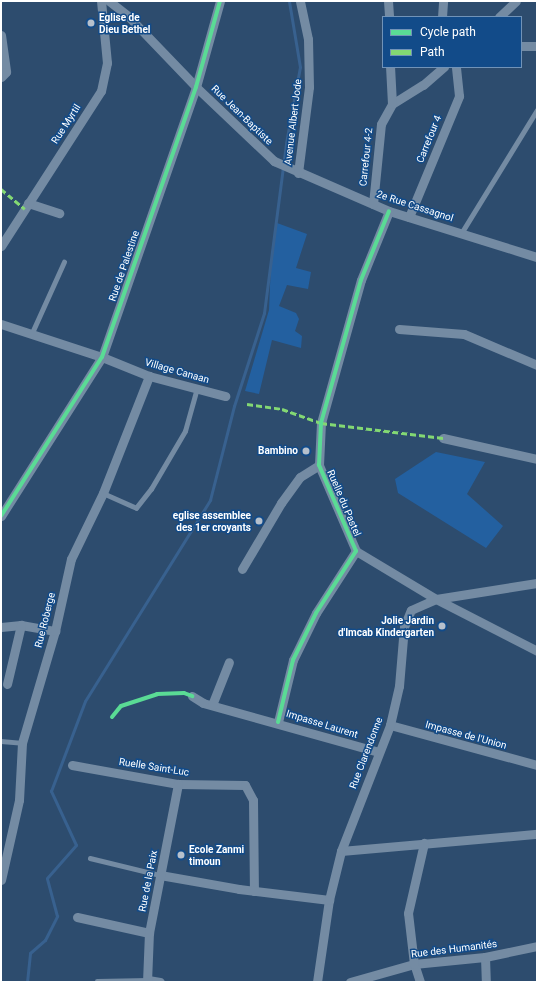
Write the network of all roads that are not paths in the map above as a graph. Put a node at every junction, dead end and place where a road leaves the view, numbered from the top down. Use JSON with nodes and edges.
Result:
{"nodes":[{"id":1,"x":101,"y":1,"type":"edge"},
{"id":2,"x":109,"y":1,"type":"edge"},
{"id":3,"x":220,"y":1,"type":"edge"},
{"id":4,"x":300,"y":1,"type":"edge"},
{"id":5,"x":388,"y":1,"type":"edge"},
{"id":6,"x":443,"y":1,"type":"edge"},
{"id":7,"x":516,"y":1,"type":"edge"},
{"id":8,"x":389,"y":16,"type":"edge"},
{"id":9,"x":442,"y":16,"type":"edge"},
{"id":10,"x":500,"y":16,"type":"edge"},
{"id":11,"x":1,"y":35,"type":"edge"},
{"id":12,"x":522,"y":46,"type":"edge"},
{"id":13,"x":537,"y":46,"type":"edge"},
{"id":14,"x":390,"y":68,"type":"edge"},
{"id":15,"x":443,"y":68,"type":"edge"},
{"id":16,"x":456,"y":68,"type":"edge"},
{"id":17,"x":1,"y":77,"type":"edge"},
{"id":18,"x":196,"y":87,"type":"junction"},
{"id":19,"x":392,"y":104,"type":"junction"},
{"id":20,"x":537,"y":110,"type":"edge"},
{"id":21,"x":293,"y":171,"type":"junction"},
{"id":22,"x":28,"y":203,"type":"junction"},
{"id":23,"x":372,"y":204,"type":"junction"},
{"id":24,"x":389,"y":211,"type":"junction"},
{"id":25,"x":59,"y":213,"type":"dead end"},
{"id":26,"x":409,"y":217,"type":"junction"},
{"id":27,"x":462,"y":232,"type":"junction"},
{"id":28,"x":1,"y":246,"type":"edge"},
{"id":29,"x":537,"y":257,"type":"edge"},
{"id":30,"x":64,"y":262,"type":"dead end"},
{"id":31,"x":1,"y":324,"type":"edge"},
{"id":32,"x":399,"y":329,"type":"dead end"},
{"id":33,"x":31,"y":335,"type":"junction"},
{"id":34,"x":102,"y":356,"type":"junction"},
{"id":35,"x":537,"y":365,"type":"edge"},
{"id":36,"x":149,"y":376,"type":"junction"},
{"id":37,"x":197,"y":388,"type":"junction"},
{"id":38,"x":225,"y":396,"type":"dead end"},
{"id":39,"x":443,"y":438,"type":"dead end"},
{"id":40,"x":537,"y":459,"type":"edge"},
{"id":41,"x":319,"y":465,"type":"junction"},
{"id":42,"x":103,"y":493,"type":"junction"},
{"id":43,"x":1,"y":516,"type":"edge"},
{"id":44,"x":356,"y":551,"type":"junction"},
{"id":45,"x":242,"y":568,"type":"dead end"},
{"id":46,"x":537,"y":583,"type":"edge"},
{"id":47,"x":436,"y":598,"type":"junction"},
{"id":48,"x":21,"y":625,"type":"junction"},
{"id":49,"x":1,"y":627,"type":"edge"},
{"id":50,"x":55,"y":631,"type":"junction"},
{"id":51,"x":537,"y":651,"type":"edge"},
{"id":52,"x":229,"y":662,"type":"dead end"},
{"id":53,"x":7,"y":684,"type":"dead end"},
{"id":54,"x":192,"y":696,"type":"dead end"},
{"id":55,"x":212,"y":705,"type":"junction"},
{"id":56,"x":278,"y":722,"type":"junction"},
{"id":57,"x":390,"y":726,"type":"junction"},
{"id":58,"x":1,"y":742,"type":"edge"},
{"id":59,"x":22,"y":743,"type":"junction"},
{"id":60,"x":378,"y":752,"type":"junction"},
{"id":61,"x":72,"y":765,"type":"dead end"},
{"id":62,"x":537,"y":765,"type":"edge"},
{"id":63,"x":178,"y":784,"type":"junction"},
{"id":64,"x":537,"y":834,"type":"edge"},
{"id":65,"x":424,"y":843,"type":"junction"},
{"id":66,"x":341,"y":851,"type":"junction"},
{"id":67,"x":90,"y":858,"type":"dead end"},
{"id":68,"x":160,"y":875,"type":"junction"},
{"id":69,"x":1,"y":880,"type":"edge"},
{"id":70,"x":254,"y":891,"type":"junction"},
{"id":71,"x":329,"y":900,"type":"junction"},
{"id":72,"x":77,"y":917,"type":"dead end"},
{"id":73,"x":149,"y":933,"type":"junction"},
{"id":74,"x":537,"y":946,"type":"edge"},
{"id":75,"x":485,"y":957,"type":"junction"},
{"id":76,"x":414,"y":964,"type":"junction"},
{"id":77,"x":97,"y":981,"type":"edge"},
{"id":78,"x":147,"y":981,"type":"edge"},
{"id":79,"x":160,"y":982,"type":"edge"},
{"id":80,"x":317,"y":982,"type":"edge"},
{"id":81,"x":350,"y":982,"type":"edge"},
{"id":82,"x":420,"y":982,"type":"edge"},
{"id":83,"x":486,"y":982,"type":"edge"}],
"edges":[{"from":1,"to":22,"type":"street","name":"Rue Myrtil"},
{"from":2,"to":18,"type":"street","name":"Rue Jean-Baptiste"},
{"from":3,"to":18,"type":"street","name":"Rue de Palestine"},
{"from":4,"to":21,"type":"street","name":"Avenue Albert Jode"},
{"from":5,"to":8,"type":"street"},
{"from":6,"to":9,"type":"street"},
{"from":7,"to":10,"type":"street"},
{"from":11,"to":17,"type":"street"},
{"from":12,"to":13,"type":"street"},
{"from":14,"to":19,"type":"street"},
{"from":15,"to":19,"type":"street"},
{"from":16,"to":26,"type":"street","name":"Carrefour 4"},
{"from":18,"to":21,"type":"street","name":"Rue Jean-Baptiste"},
{"from":18,"to":34,"type":"street","name":"Rue de Palestine"},
{"from":19,"to":23,"type":"street","name":"Carrefour 4-2"},
{"from":20,"to":27,"type":"lane"},
{"from":21,"to":23,"type":"street","name":"2e Rue Cassagnol"},
{"from":22,"to":25,"type":"street"},
{"from":22,"to":28,"type":"street","name":"Rue Myrtil"},
{"from":23,"to":24,"type":"street","name":"2e Rue Cassagnol"},
{"from":24,"to":26,"type":"street","name":"2e Rue Cassagnol"},
{"from":24,"to":41,"type":"street","name":"Ruelle du Pastel"},
{"from":26,"to":27,"type":"street","name":"2e Rue Cassagnol"},
{"from":27,"to":29,"type":"street","name":"2e Rue Cassagnol"},
{"from":30,"to":33,"type":"lane"},
{"from":31,"to":33,"type":"street","name":"Village Canaan"},
{"from":32,"to":35,"type":"street"},
{"from":33,"to":34,"type":"street","name":"Village Canaan"},
{"from":34,"to":36,"type":"street","name":"Village Canaan"},
{"from":34,"to":43,"type":"street","name":"Rue de Palestine"},
{"from":36,"to":37,"type":"street","name":"Village Canaan"},
{"from":36,"to":42,"type":"street","name":"Rue Roberge"},
{"from":37,"to":38,"type":"street","name":"Village Canaan"},
{"from":37,"to":42,"type":"lane"},
{"from":39,"to":40,"type":"street"},
{"from":41,"to":44,"type":"street","name":"Ruelle du Pastel"},
{"from":41,"to":45,"type":"street"},
{"from":42,"to":50,"type":"street","name":"Rue Roberge"},
{"from":44,"to":47,"type":"street"},
{"from":44,"to":56,"type":"street","name":"Ruelle du Pastel"},
{"from":46,"to":47,"type":"street","name":"Rue Clarendonne"},
{"from":47,"to":51,"type":"street"},
{"from":47,"to":57,"type":"street","name":"Rue Clarendonne"},
{"from":48,"to":49,"type":"street"},
{"from":48,"to":50,"type":"street"},
{"from":48,"to":53,"type":"street"},
{"from":50,"to":59,"type":"street","name":"Rue Roberge"},
{"from":52,"to":55,"type":"street"},
{"from":54,"to":55,"type":"street","name":"Impasse Laurent"},
{"from":55,"to":56,"type":"street","name":"Impasse Laurent"},
{"from":56,"to":60,"type":"street","name":"Impasse Laurent"},
{"from":57,"to":60,"type":"street","name":"Rue Clarendonne"},
{"from":57,"to":62,"type":"street","name":"Impasse de l'Union"},
{"from":58,"to":59,"type":"lane"},
{"from":59,"to":69,"type":"street","name":"Rue Roberge"},
{"from":60,"to":66,"type":"street","name":"Rue Clarendonne"},
{"from":61,"to":63,"type":"street","name":"Ruelle Saint-Luc"},
{"from":63,"to":68,"type":"street","name":"Rue de la Paix"},
{"from":63,"to":70,"type":"street","name":"Ruelle Saint-Luc"},
{"from":64,"to":65,"type":"street"},
{"from":65,"to":66,"type":"street"},
{"from":65,"to":76,"type":"street"},
{"from":66,"to":71,"type":"street","name":"Rue Clarendonne"},
{"from":67,"to":68,"type":"lane"},
{"from":68,"to":70,"type":"street"},
{"from":68,"to":73,"type":"street","name":"Rue de la Paix"},
{"from":70,"to":71,"type":"street"},
{"from":71,"to":80,"type":"street","name":"Rue Clarendonne"},
{"from":72,"to":73,"type":"street"},
{"from":73,"to":78,"type":"street","name":"Rue de la Paix"},
{"from":74,"to":75,"type":"street","name":"Rue des Humanités"},
{"from":75,"to":76,"type":"street","name":"Rue des Humanités"},
{"from":75,"to":83,"type":"street"},
{"from":76,"to":81,"type":"street","name":"Rue des Humanités"},
{"from":76,"to":82,"type":"street"},
{"from":77,"to":78,"type":"lane"},
{"from":78,"to":79,"type":"street"}]}
